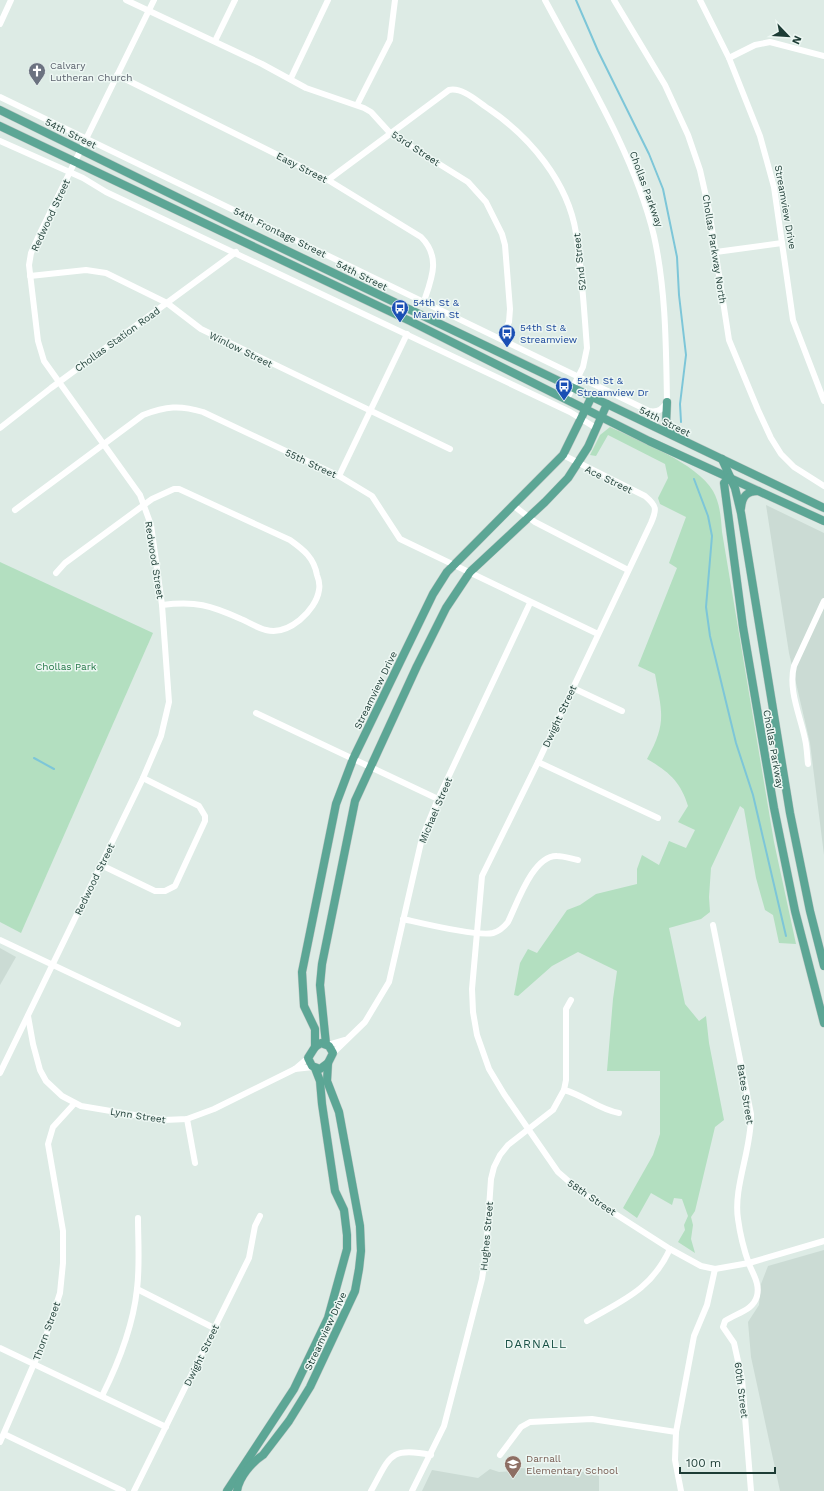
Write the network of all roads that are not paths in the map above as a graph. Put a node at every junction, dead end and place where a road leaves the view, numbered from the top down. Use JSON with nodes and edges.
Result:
{"nodes":[{"id":1,"x":11,"y":0,"type":"edge"},
{"id":2,"x":126,"y":0,"type":"edge"},
{"id":3,"x":154,"y":0,"type":"edge"},
{"id":4,"x":235,"y":0,"type":"edge"},
{"id":5,"x":328,"y":0,"type":"edge"},
{"id":6,"x":395,"y":0,"type":"edge"},
{"id":7,"x":545,"y":0,"type":"edge"},
{"id":8,"x":614,"y":0,"type":"edge"},
{"id":9,"x":700,"y":0,"type":"edge"},
{"id":10,"x":148,"y":11,"type":"junction"},
{"id":11,"x":0,"y":24,"type":"edge"},
{"id":12,"x":215,"y":41,"type":"junction"},
{"id":13,"x":824,"y":56,"type":"edge"},
{"id":14,"x":729,"y":58,"type":"junction"},
{"id":15,"x":117,"y":75,"type":"junction"},
{"id":16,"x":291,"y":78,"type":"junction"},
{"id":17,"x":0,"y":97,"type":"edge"},
{"id":18,"x":357,"y":105,"type":"junction"},
{"id":19,"x":0,"y":110,"type":"edge"},
{"id":20,"x":0,"y":126,"type":"edge"},
{"id":21,"x":391,"y":134,"type":"junction"},
{"id":22,"x":86,"y":138,"type":"junction"},
{"id":23,"x":0,"y":141,"type":"edge"},
{"id":24,"x":81,"y":150,"type":"junction"},
{"id":25,"x":75,"y":162,"type":"junction"},
{"id":26,"x":70,"y":173,"type":"junction"},
{"id":27,"x":328,"y":180,"type":"junction"},
{"id":28,"x":782,"y":243,"type":"junction"},
{"id":29,"x":236,"y":252,"type":"junction"},
{"id":30,"x":716,"y":252,"type":"junction"},
{"id":31,"x":30,"y":276,"type":"junction"},
{"id":32,"x":424,"y":301,"type":"junction"},
{"id":33,"x":167,"y":303,"type":"junction"},
{"id":34,"x":407,"y":334,"type":"junction"},
{"id":35,"x":501,"y":338,"type":"junction"},
{"id":36,"x":578,"y":377,"type":"junction"},
{"id":37,"x":59,"y":382,"type":"junction"},
{"id":38,"x":573,"y":387,"type":"junction"},
{"id":39,"x":592,"y":396,"type":"junction"},
{"id":40,"x":567,"y":398,"type":"junction"},
{"id":41,"x":824,"y":401,"type":"edge"},
{"id":42,"x":667,"y":402,"type":"junction"},
{"id":43,"x":607,"y":404,"type":"junction"},
{"id":44,"x":586,"y":408,"type":"junction"},
{"id":45,"x":370,"y":411,"type":"junction"},
{"id":46,"x":602,"y":416,"type":"junction"},
{"id":47,"x":581,"y":420,"type":"junction"},
{"id":48,"x":0,"y":428,"type":"edge"},
{"id":49,"x":596,"y":428,"type":"junction"},
{"id":50,"x":673,"y":435,"type":"junction"},
{"id":51,"x":105,"y":444,"type":"junction"},
{"id":52,"x":450,"y":449,"type":"dead end"},
{"id":53,"x":563,"y":455,"type":"junction"},
{"id":54,"x":722,"y":459,"type":"junction"},
{"id":55,"x":578,"y":464,"type":"junction"},
{"id":56,"x":339,"y":476,"type":"junction"},
{"id":57,"x":730,"y":477,"type":"junction"},
{"id":58,"x":824,"y":486,"type":"edge"},
{"id":59,"x":760,"y":491,"type":"junction"},
{"id":60,"x":653,"y":503,"type":"joint"},
{"id":61,"x":145,"y":505,"type":"junction"},
{"id":62,"x":514,"y":506,"type":"junction"},
{"id":63,"x":824,"y":508,"type":"edge"},
{"id":64,"x":15,"y":510,"type":"dead end"},
{"id":65,"x":741,"y":513,"type":"junction"},
{"id":66,"x":528,"y":518,"type":"junction"},
{"id":67,"x":824,"y":521,"type":"edge"},
{"id":68,"x":453,"y":564,"type":"junction"},
{"id":69,"x":628,"y":570,"type":"junction"},
{"id":70,"x":470,"y":572,"type":"junction"},
{"id":71,"x":56,"y":574,"type":"dead end"},
{"id":72,"x":824,"y":601,"type":"edge"},
{"id":73,"x":530,"y":603,"type":"junction"},
{"id":74,"x":162,"y":605,"type":"junction"},
{"id":75,"x":598,"y":634,"type":"junction"},
{"id":76,"x":573,"y":688,"type":"junction"},
{"id":77,"x":622,"y":710,"type":"dead end"},
{"id":78,"x":256,"y":713,"type":"dead end"},
{"id":79,"x":353,"y":759,"type":"junction"},
{"id":80,"x":538,"y":762,"type":"junction"},
{"id":81,"x":808,"y":764,"type":"dead end"},
{"id":82,"x":370,"y":767,"type":"junction"},
{"id":83,"x":143,"y":778,"type":"junction"},
{"id":84,"x":438,"y":799,"type":"junction"},
{"id":85,"x":658,"y":818,"type":"dead end"},
{"id":86,"x":578,"y":860,"type":"dead end"},
{"id":87,"x":101,"y":864,"type":"junction"},
{"id":88,"x":403,"y":919,"type":"junction"},
{"id":89,"x":713,"y":925,"type":"dead end"},
{"id":90,"x":477,"y":934,"type":"junction"},
{"id":91,"x":0,"y":940,"type":"edge"},
{"id":92,"x":53,"y":965,"type":"junction"},
{"id":93,"x":824,"y":966,"type":"edge"},
{"id":94,"x":571,"y":1000,"type":"dead end"},
{"id":95,"x":28,"y":1016,"type":"junction"},
{"id":96,"x":824,"y":1023,"type":"edge"},
{"id":97,"x":178,"y":1024,"type":"dead end"},
{"id":98,"x":345,"y":1040,"type":"junction"},
{"id":99,"x":327,"y":1044,"type":"junction"},
{"id":100,"x":315,"y":1046,"type":"junction"},
{"id":101,"x":333,"y":1053,"type":"junction"},
{"id":102,"x":308,"y":1058,"type":"junction"},
{"id":103,"x":328,"y":1063,"type":"junction"},
{"id":104,"x":314,"y":1068,"type":"junction"},
{"id":105,"x":295,"y":1069,"type":"junction"},
{"id":106,"x":0,"y":1073,"type":"edge"},
{"id":107,"x":564,"y":1090,"type":"junction"},
{"id":108,"x":74,"y":1104,"type":"junction"},
{"id":109,"x":619,"y":1113,"type":"dead end"},
{"id":110,"x":187,"y":1119,"type":"junction"},
{"id":111,"x":527,"y":1129,"type":"junction"},
{"id":112,"x":195,"y":1163,"type":"dead end"},
{"id":113,"x":260,"y":1216,"type":"dead end"},
{"id":114,"x":138,"y":1218,"type":"dead end"},
{"id":115,"x":824,"y":1241,"type":"edge"},
{"id":116,"x":670,"y":1249,"type":"junction"},
{"id":117,"x":749,"y":1263,"type":"junction"},
{"id":118,"x":715,"y":1269,"type":"junction"},
{"id":119,"x":137,"y":1289,"type":"junction"},
{"id":120,"x":333,"y":1303,"type":"junction"},
{"id":121,"x":348,"y":1307,"type":"junction"},
{"id":122,"x":587,"y":1321,"type":"dead end"},
{"id":123,"x":214,"y":1328,"type":"junction"},
{"id":124,"x":0,"y":1348,"type":"edge"},
{"id":125,"x":34,"y":1364,"type":"junction"},
{"id":126,"x":102,"y":1396,"type":"junction"},
{"id":127,"x":166,"y":1427,"type":"junction"},
{"id":128,"x":676,"y":1432,"type":"junction"},
{"id":129,"x":4,"y":1434,"type":"junction"},
{"id":130,"x":0,"y":1442,"type":"edge"},
{"id":131,"x":431,"y":1455,"type":"junction"},
{"id":132,"x":500,"y":1455,"type":"dead end"},
{"id":133,"x":123,"y":1491,"type":"edge"},
{"id":134,"x":134,"y":1491,"type":"edge"},
{"id":135,"x":227,"y":1491,"type":"edge"},
{"id":136,"x":237,"y":1491,"type":"edge"},
{"id":137,"x":371,"y":1491,"type":"edge"},
{"id":138,"x":412,"y":1491,"type":"edge"},
{"id":139,"x":681,"y":1491,"type":"edge"},
{"id":140,"x":751,"y":1491,"type":"edge"}],
"edges":[{"from":1,"to":11,"type":"street"},
{"from":2,"to":10,"type":"street","name":"53rd Street"},
{"from":3,"to":10,"type":"street","name":"Redwood Street"},
{"from":4,"to":12,"type":"street"},
{"from":5,"to":16,"type":"street"},
{"from":6,"to":18,"type":"street"},
{"from":7,"to":42,"type":"street","name":"Chollas Parkway"},
{"from":8,"to":30,"type":"street","name":"Chollas Parkway North"},
{"from":9,"to":14,"type":"street","name":"Streamview Drive"},
{"from":10,"to":12,"type":"street","name":"53rd Street"},
{"from":10,"to":15,"type":"street","name":"Redwood Street"},
{"from":12,"to":16,"type":"street","name":"53rd Street"},
{"from":13,"to":14,"type":"street"},
{"from":14,"to":28,"type":"street","name":"Streamview Drive"},
{"from":15,"to":22,"type":"street","name":"Redwood Street"},
{"from":15,"to":27,"type":"street","name":"Easy Street"},
{"from":16,"to":18,"type":"street","name":"53rd Street"},
{"from":17,"to":22,"type":"street","name":"54th Frontage Street"},
{"from":18,"to":21,"type":"street","name":"53rd Street"},
{"from":19,"to":24,"type":"main road","name":"54th Street"},
{"from":20,"to":25,"type":"main road","name":"54th Street"},
{"from":21,"to":27,"type":"street"},
{"from":21,"to":35,"type":"street","name":"53rd Street"},
{"from":21,"to":36,"type":"street","name":"52nd Street"},
{"from":22,"to":24,"type":"street","name":"Redwood Street"},
{"from":22,"to":32,"type":"street","name":"54th Frontage Street"},
{"from":23,"to":26,"type":"street"},
{"from":24,"to":25,"type":"street","name":"Redwood Street"},
{"from":24,"to":38,"type":"main road","name":"54th Street"},
{"from":25,"to":26,"type":"street","name":"Redwood Street"},
{"from":25,"to":40,"type":"main road","name":"54th Street"},
{"from":26,"to":29,"type":"street"},
{"from":26,"to":31,"type":"street","name":"Redwood Street"},
{"from":27,"to":32,"type":"street","name":"Easy Street"},
{"from":28,"to":30,"type":"street"},
{"from":28,"to":41,"type":"street","name":"Streamview Drive"},
{"from":29,"to":33,"type":"street","name":"Chollas Station Road"},
{"from":29,"to":34,"type":"street"},
{"from":30,"to":58,"type":"street","name":"Chollas Parkway North"},
{"from":31,"to":33,"type":"street","name":"Winlow Street"},
{"from":31,"to":37,"type":"street","name":"Redwood Street"},
{"from":32,"to":35,"type":"street","name":"54th Frontage Street"},
{"from":33,"to":37,"type":"street","name":"Chollas Station Road"},
{"from":33,"to":45,"type":"street","name":"Winlow Street"},
{"from":34,"to":45,"type":"street"},
{"from":34,"to":47,"type":"street"},
{"from":35,"to":36,"type":"street","name":"54th Frontage Street"},
{"from":36,"to":38,"type":"street","name":"52nd Street"},
{"from":36,"to":42,"type":"street","name":"54th Frontage Street"},
{"from":37,"to":48,"type":"street","name":"Chollas Station Road"},
{"from":37,"to":51,"type":"street","name":"Redwood Street"},
{"from":38,"to":39,"type":"main road","name":"54th Street"},
{"from":38,"to":40,"type":"street","name":"52nd Street"},
{"from":39,"to":43,"type":"main road","name":"54th Street"},
{"from":39,"to":44,"type":"main road","name":"Streamview Drive"},
{"from":40,"to":44,"type":"main road","name":"54th Street"},
{"from":42,"to":50,"type":"main road"},
{"from":43,"to":46,"type":"main road"},
{"from":43,"to":50,"type":"main road","name":"54th Street"},
{"from":44,"to":46,"type":"main road","name":"54th Street"},
{"from":44,"to":47,"type":"main road","name":"Streamview Drive"},
{"from":45,"to":52,"type":"street","name":"Winlow Street"},
{"from":45,"to":56,"type":"street"},
{"from":46,"to":49,"type":"main road"},
{"from":46,"to":57,"type":"main road","name":"54th Street"},
{"from":47,"to":49,"type":"street"},
{"from":47,"to":53,"type":"main road","name":"Streamview Drive"},
{"from":49,"to":55,"type":"main road"},
{"from":50,"to":54,"type":"main road","name":"54th Street"},
{"from":51,"to":56,"type":"street","name":"55th Street"},
{"from":51,"to":61,"type":"street","name":"Redwood Street"},
{"from":51,"to":64,"type":"street","name":"55th Street"},
{"from":53,"to":55,"type":"street","name":"Ace Street"},
{"from":53,"to":62,"type":"main road","name":"Streamview Drive"},
{"from":54,"to":57,"type":"main road","name":"Chollas Parkway"},
{"from":54,"to":63,"type":"main road","name":"54th Street"},
{"from":55,"to":60,"type":"street","name":"Ace Street"},
{"from":55,"to":66,"type":"main road"},
{"from":56,"to":68,"type":"street","name":"55th Street"},
{"from":57,"to":59,"type":"main road","name":"54th Street"},
{"from":57,"to":65,"type":"main road","name":"Chollas Parkway"},
{"from":57,"to":96,"type":"main road","name":"Chollas Parkway"},
{"from":59,"to":65,"type":"main road"},
{"from":59,"to":67,"type":"main road","name":"54th Street"},
{"from":60,"to":69,"type":"street","name":"Dwight Street"},
{"from":61,"to":71,"type":"street"},
{"from":61,"to":74,"type":"street","name":"Redwood Street"},
{"from":61,"to":74,"type":"street"},
{"from":62,"to":66,"type":"street"},
{"from":62,"to":68,"type":"main road","name":"Streamview Drive"},
{"from":65,"to":93,"type":"main road","name":"Chollas Parkway"},
{"from":66,"to":69,"type":"street"},
{"from":66,"to":70,"type":"main road"},
{"from":68,"to":70,"type":"street","name":"55th Street"},
{"from":68,"to":79,"type":"main road","name":"Streamview Drive"},
{"from":69,"to":75,"type":"street","name":"Dwight Street"},
{"from":70,"to":73,"type":"street","name":"55th Street"},
{"from":70,"to":82,"type":"main road"},
{"from":72,"to":81,"type":"street"},
{"from":73,"to":75,"type":"street","name":"55th Street"},
{"from":73,"to":84,"type":"street","name":"Michael Street"},
{"from":74,"to":83,"type":"street","name":"Redwood Street"},
{"from":75,"to":76,"type":"street","name":"Dwight Street"},
{"from":76,"to":77,"type":"street"},
{"from":76,"to":80,"type":"street","name":"Dwight Street"},
{"from":78,"to":79,"type":"street"},
{"from":79,"to":82,"type":"street"},
{"from":79,"to":100,"type":"main road","name":"Streamview Drive"},
{"from":80,"to":85,"type":"street"},
{"from":80,"to":90,"type":"street","name":"Dwight Street"},
{"from":82,"to":84,"type":"street"},
{"from":82,"to":99,"type":"main road"},
{"from":83,"to":87,"type":"street","name":"Redwood Street"},
{"from":83,"to":87,"type":"street"},
{"from":84,"to":88,"type":"street","name":"Michael Street"},
{"from":86,"to":90,"type":"street"},
{"from":87,"to":92,"type":"street","name":"Redwood Street"},
{"from":88,"to":90,"type":"street"},
{"from":88,"to":98,"type":"street","name":"Michael Street"},
{"from":89,"to":117,"type":"street","name":"Bates Street"},
{"from":90,"to":111,"type":"street","name":"58th Street"},
{"from":91,"to":92,"type":"street"},
{"from":92,"to":95,"type":"street","name":"Redwood Street"},
{"from":92,"to":97,"type":"street"},
{"from":94,"to":107,"type":"street","name":"Hughes Street"},
{"from":95,"to":106,"type":"street","name":"Redwood Street"},
{"from":95,"to":108,"type":"street","name":"Lynn Street"},
{"from":98,"to":99,"type":"street","name":"Michael Street"},
{"from":98,"to":101,"type":"street","name":"Michael Street"},
{"from":99,"to":100,"type":"main road"},
{"from":99,"to":101,"type":"main road"},
{"from":100,"to":102,"type":"main road"},
{"from":101,"to":103,"type":"main road"},
{"from":102,"to":104,"type":"main road"},
{"from":102,"to":105,"type":"street","name":"Lynn Street"},
{"from":103,"to":104,"type":"main road"},
{"from":103,"to":121,"type":"main road","name":"Streamview Drive"},
{"from":104,"to":105,"type":"street","name":"Lynn Street"},
{"from":104,"to":120,"type":"main road","name":"Streamview Drive"},
{"from":105,"to":110,"type":"street","name":"Lynn Street"},
{"from":107,"to":109,"type":"street"},
{"from":107,"to":111,"type":"street","name":"Hughes Street"},
{"from":108,"to":110,"type":"street","name":"Lynn Street"},
{"from":108,"to":125,"type":"street","name":"Thorn Street"},
{"from":110,"to":112,"type":"street"},
{"from":111,"to":116,"type":"street","name":"58th Street"},
{"from":111,"to":131,"type":"street","name":"Hughes Street"},
{"from":113,"to":123,"type":"street","name":"Dwight Street"},
{"from":114,"to":119,"type":"street"},
{"from":115,"to":117,"type":"street","name":"58th Street"},
{"from":116,"to":118,"type":"street","name":"58th Street"},
{"from":116,"to":122,"type":"street"},
{"from":117,"to":118,"type":"street","name":"58th Street"},
{"from":117,"to":140,"type":"street","name":"60th Street"},
{"from":118,"to":128,"type":"street"},
{"from":119,"to":123,"type":"street"},
{"from":119,"to":126,"type":"street"},
{"from":120,"to":121,"type":"street"},
{"from":120,"to":135,"type":"main road","name":"Streamview Drive"},
{"from":121,"to":136,"type":"main road","name":"Streamview Drive"},
{"from":123,"to":127,"type":"street","name":"Dwight Street"},
{"from":124,"to":125,"type":"street"},
{"from":125,"to":126,"type":"street"},
{"from":125,"to":129,"type":"street","name":"Thorn Street"},
{"from":126,"to":127,"type":"street"},
{"from":127,"to":134,"type":"street","name":"Dwight Street"},
{"from":128,"to":132,"type":"street"},
{"from":128,"to":139,"type":"street"},
{"from":129,"to":130,"type":"street","name":"Thorn Street"},
{"from":129,"to":133,"type":"street"},
{"from":131,"to":137,"type":"street"},
{"from":131,"to":138,"type":"street","name":"Hughes Street"}]}
